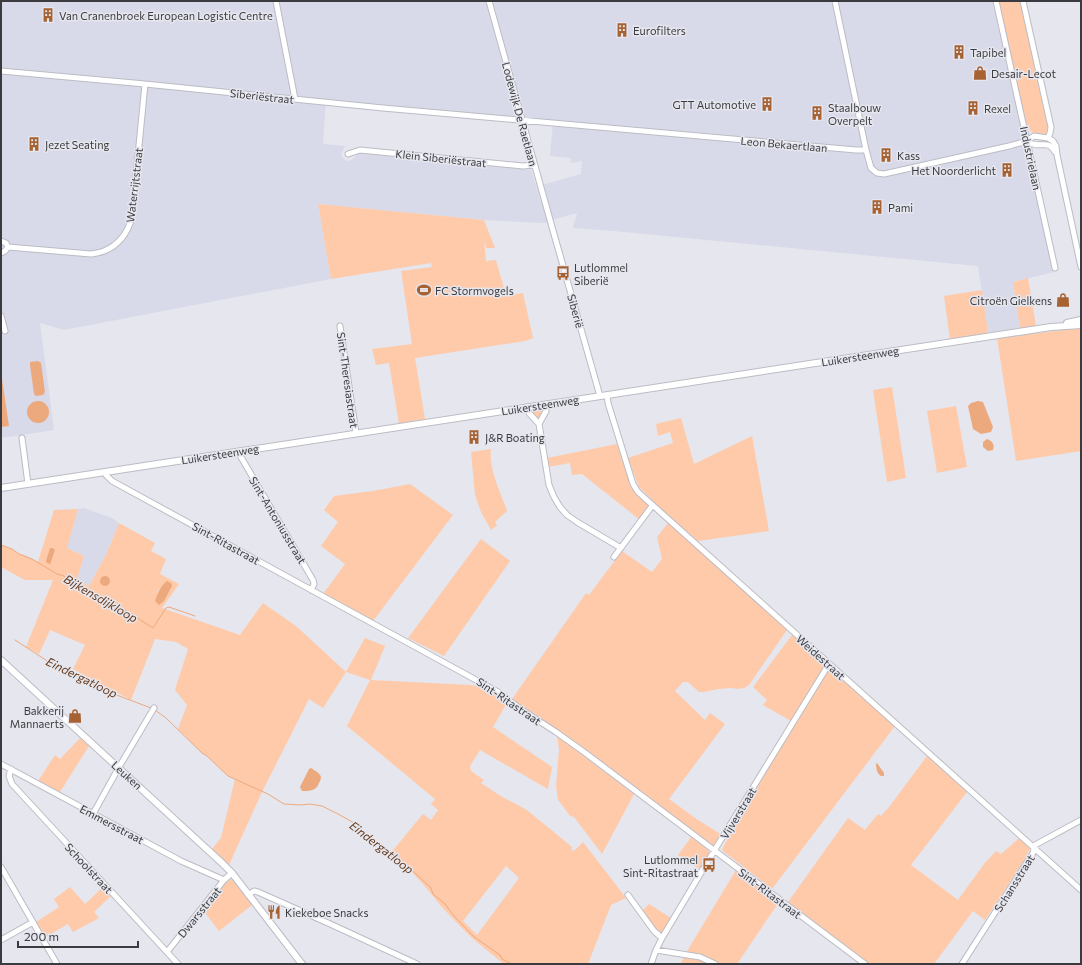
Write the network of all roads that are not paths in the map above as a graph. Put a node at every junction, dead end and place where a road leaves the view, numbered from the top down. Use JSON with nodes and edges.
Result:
{"nodes":[{"id":1,"x":276,"y":1,"type":"edge"},
{"id":2,"x":489,"y":1,"type":"edge"},
{"id":3,"x":835,"y":1,"type":"edge"},
{"id":4,"x":996,"y":1,"type":"edge"},
{"id":5,"x":1023,"y":1,"type":"edge"},
{"id":6,"x":1,"y":71,"type":"edge"},
{"id":7,"x":145,"y":84,"type":"junction"},
{"id":8,"x":295,"y":99,"type":"junction"},
{"id":9,"x":522,"y":121,"type":"junction"},
{"id":10,"x":1048,"y":138,"type":"junction"},
{"id":11,"x":1027,"y":141,"type":"junction"},
{"id":12,"x":866,"y":150,"type":"junction"},
{"id":13,"x":348,"y":154,"type":"dead end"},
{"id":14,"x":1057,"y":155,"type":"junction"},
{"id":15,"x":534,"y":165,"type":"junction"},
{"id":16,"x":552,"y":227,"type":"joint"},
{"id":17,"x":1,"y":241,"type":"edge"},
{"id":18,"x":8,"y":247,"type":"junction"},
{"id":19,"x":1,"y":253,"type":"edge"},
{"id":20,"x":1081,"y":267,"type":"edge"},
{"id":21,"x":1055,"y":268,"type":"dead end"},
{"id":22,"x":1,"y":316,"type":"edge"},
{"id":23,"x":1081,"y":320,"type":"edge"},
{"id":24,"x":1081,"y":325,"type":"edge"},
{"id":25,"x":340,"y":326,"type":"dead end"},
{"id":26,"x":1052,"y":327,"type":"junction"},
{"id":27,"x":5,"y":331,"type":"dead end"},
{"id":28,"x":604,"y":396,"type":"junction"},
{"id":29,"x":546,"y":404,"type":"junction"},
{"id":30,"x":527,"y":408,"type":"junction"},
{"id":31,"x":539,"y":424,"type":"junction"},
{"id":32,"x":356,"y":433,"type":"junction"},
{"id":33,"x":22,"y":438,"type":"dead end"},
{"id":34,"x":238,"y":452,"type":"junction"},
{"id":35,"x":105,"y":472,"type":"junction"},
{"id":36,"x":28,"y":484,"type":"junction"},
{"id":37,"x":1,"y":488,"type":"edge"},
{"id":38,"x":652,"y":506,"type":"junction"},
{"id":39,"x":621,"y":548,"type":"junction"},
{"id":40,"x":614,"y":557,"type":"dead end"},
{"id":41,"x":312,"y":590,"type":"junction"},
{"id":42,"x":1,"y":660,"type":"edge"},
{"id":43,"x":829,"y":664,"type":"junction"},
{"id":44,"x":154,"y":708,"type":"dead end"},
{"id":45,"x":1,"y":764,"type":"edge"},
{"id":46,"x":119,"y":767,"type":"junction"},
{"id":47,"x":11,"y":769,"type":"junction"},
{"id":48,"x":93,"y":814,"type":"junction"},
{"id":49,"x":1081,"y":820,"type":"edge"},
{"id":50,"x":1034,"y":848,"type":"junction"},
{"id":51,"x":714,"y":851,"type":"junction"},
{"id":52,"x":1,"y":867,"type":"edge"},
{"id":53,"x":232,"y":873,"type":"junction"},
{"id":54,"x":224,"y":880,"type":"junction"},
{"id":55,"x":1081,"y":890,"type":"edge"},
{"id":56,"x":248,"y":895,"type":"junction"},
{"id":57,"x":628,"y":895,"type":"dead end"},
{"id":58,"x":33,"y":922,"type":"junction"},
{"id":59,"x":662,"y":938,"type":"junction"},
{"id":60,"x":1,"y":940,"type":"edge"},
{"id":61,"x":656,"y":950,"type":"junction"},
{"id":62,"x":167,"y":952,"type":"junction"},
{"id":63,"x":57,"y":964,"type":"edge"},
{"id":64,"x":178,"y":964,"type":"edge"},
{"id":65,"x":302,"y":964,"type":"edge"},
{"id":66,"x":415,"y":964,"type":"edge"},
{"id":67,"x":651,"y":964,"type":"edge"},
{"id":68,"x":714,"y":964,"type":"edge"},
{"id":69,"x":865,"y":964,"type":"edge"},
{"id":70,"x":962,"y":964,"type":"edge"}],
"edges":[{"from":1,"to":8,"type":"street"},
{"from":2,"to":9,"type":"street","name":"Lodewijk De Raetlaan"},
{"from":3,"to":12,"type":"street"},
{"from":4,"to":11,"type":"street","name":"Industrielaan"},
{"from":5,"to":10,"type":"street"},
{"from":6,"to":7,"type":"street","name":"Siberiëstraat"},
{"from":7,"to":8,"type":"street","name":"Siberiëstraat"},
{"from":7,"to":18,"type":"street","name":"Waterrijtstraat"},
{"from":8,"to":9,"type":"street","name":"Siberiëstraat"},
{"from":9,"to":12,"type":"street","name":"Leon Bekaertlaan"},
{"from":9,"to":15,"type":"street","name":"Lodewijk De Raetlaan"},
{"from":10,"to":11,"type":"street"},
{"from":10,"to":14,"type":"street"},
{"from":11,"to":12,"type":"street"},
{"from":11,"to":14,"type":"street"},
{"from":11,"to":21,"type":"street","name":"Industrielaan"},
{"from":13,"to":15,"type":"street","name":"Klein Siberiëstraat"},
{"from":14,"to":20,"type":"street"},
{"from":15,"to":16,"type":"street","name":"Lodewijk De Raetlaan"},
{"from":16,"to":28,"type":"street","name":"Siberië"},
{"from":17,"to":18,"type":"street"},
{"from":18,"to":19,"type":"street"},
{"from":22,"to":27,"type":"street"},
{"from":23,"to":26,"type":"main road","name":"Luikersteenweg"},
{"from":24,"to":26,"type":"main road","name":"Luikersteenweg"},
{"from":25,"to":32,"type":"street","name":"Sint-Theresiastraat"},
{"from":26,"to":28,"type":"main road","name":"Luikersteenweg"},
{"from":28,"to":29,"type":"main road","name":"Luikersteenweg"},
{"from":28,"to":38,"type":"street","name":"Weidestraat"},
{"from":29,"to":30,"type":"main road","name":"Luikersteenweg"},
{"from":29,"to":31,"type":"street"},
{"from":30,"to":31,"type":"street"},
{"from":30,"to":32,"type":"main road","name":"Luikersteenweg"},
{"from":31,"to":39,"type":"street"},
{"from":32,"to":34,"type":"main road","name":"Luikersteenweg"},
{"from":33,"to":36,"type":"street"},
{"from":34,"to":35,"type":"main road","name":"Luikersteenweg"},
{"from":34,"to":41,"type":"street","name":"Sint-Antoniusstraat"},
{"from":35,"to":36,"type":"main road","name":"Luikersteenweg"},
{"from":35,"to":41,"type":"street","name":"Sint-Ritastraat"},
{"from":36,"to":37,"type":"main road","name":"Luikersteenweg"},
{"from":38,"to":39,"type":"street"},
{"from":38,"to":43,"type":"street","name":"Weidestraat"},
{"from":39,"to":40,"type":"street"},
{"from":41,"to":51,"type":"street","name":"Sint-Ritastraat"},
{"from":42,"to":46,"type":"main road","name":"Leuken"},
{"from":43,"to":50,"type":"street","name":"Weidestraat"},
{"from":43,"to":51,"type":"street","name":"Vijverstraat"},
{"from":44,"to":46,"type":"street"},
{"from":45,"to":47,"type":"street","name":"Emmersstraat"},
{"from":46,"to":48,"type":"street"},
{"from":46,"to":53,"type":"main road","name":"Leuken"},
{"from":47,"to":48,"type":"street","name":"Emmersstraat"},
{"from":47,"to":62,"type":"street","name":"Schoolstraat"},
{"from":48,"to":54,"type":"street","name":"Emmersstraat"},
{"from":49,"to":50,"type":"street","name":"Schansstraat"},
{"from":50,"to":55,"type":"street","name":"Weidestraat"},
{"from":50,"to":70,"type":"street","name":"Schansstraat"},
{"from":51,"to":59,"type":"street","name":"Vijverstraat"},
{"from":51,"to":69,"type":"street","name":"Sint-Ritastraat"},
{"from":52,"to":58,"type":"street"},
{"from":53,"to":54,"type":"street","name":"Dwarsstraat"},
{"from":53,"to":56,"type":"main road","name":"Leuken"},
{"from":54,"to":62,"type":"street","name":"Dwarsstraat"},
{"from":56,"to":65,"type":"main road","name":"Leuken"},
{"from":56,"to":66,"type":"street"},
{"from":57,"to":59,"type":"street"},
{"from":58,"to":60,"type":"street"},
{"from":58,"to":63,"type":"street"},
{"from":59,"to":61,"type":"street","name":"Vijverstraat"},
{"from":61,"to":67,"type":"street","name":"Vijverstraat"},
{"from":61,"to":68,"type":"street"},
{"from":62,"to":64,"type":"street","name":"Schoolstraat"}]}
